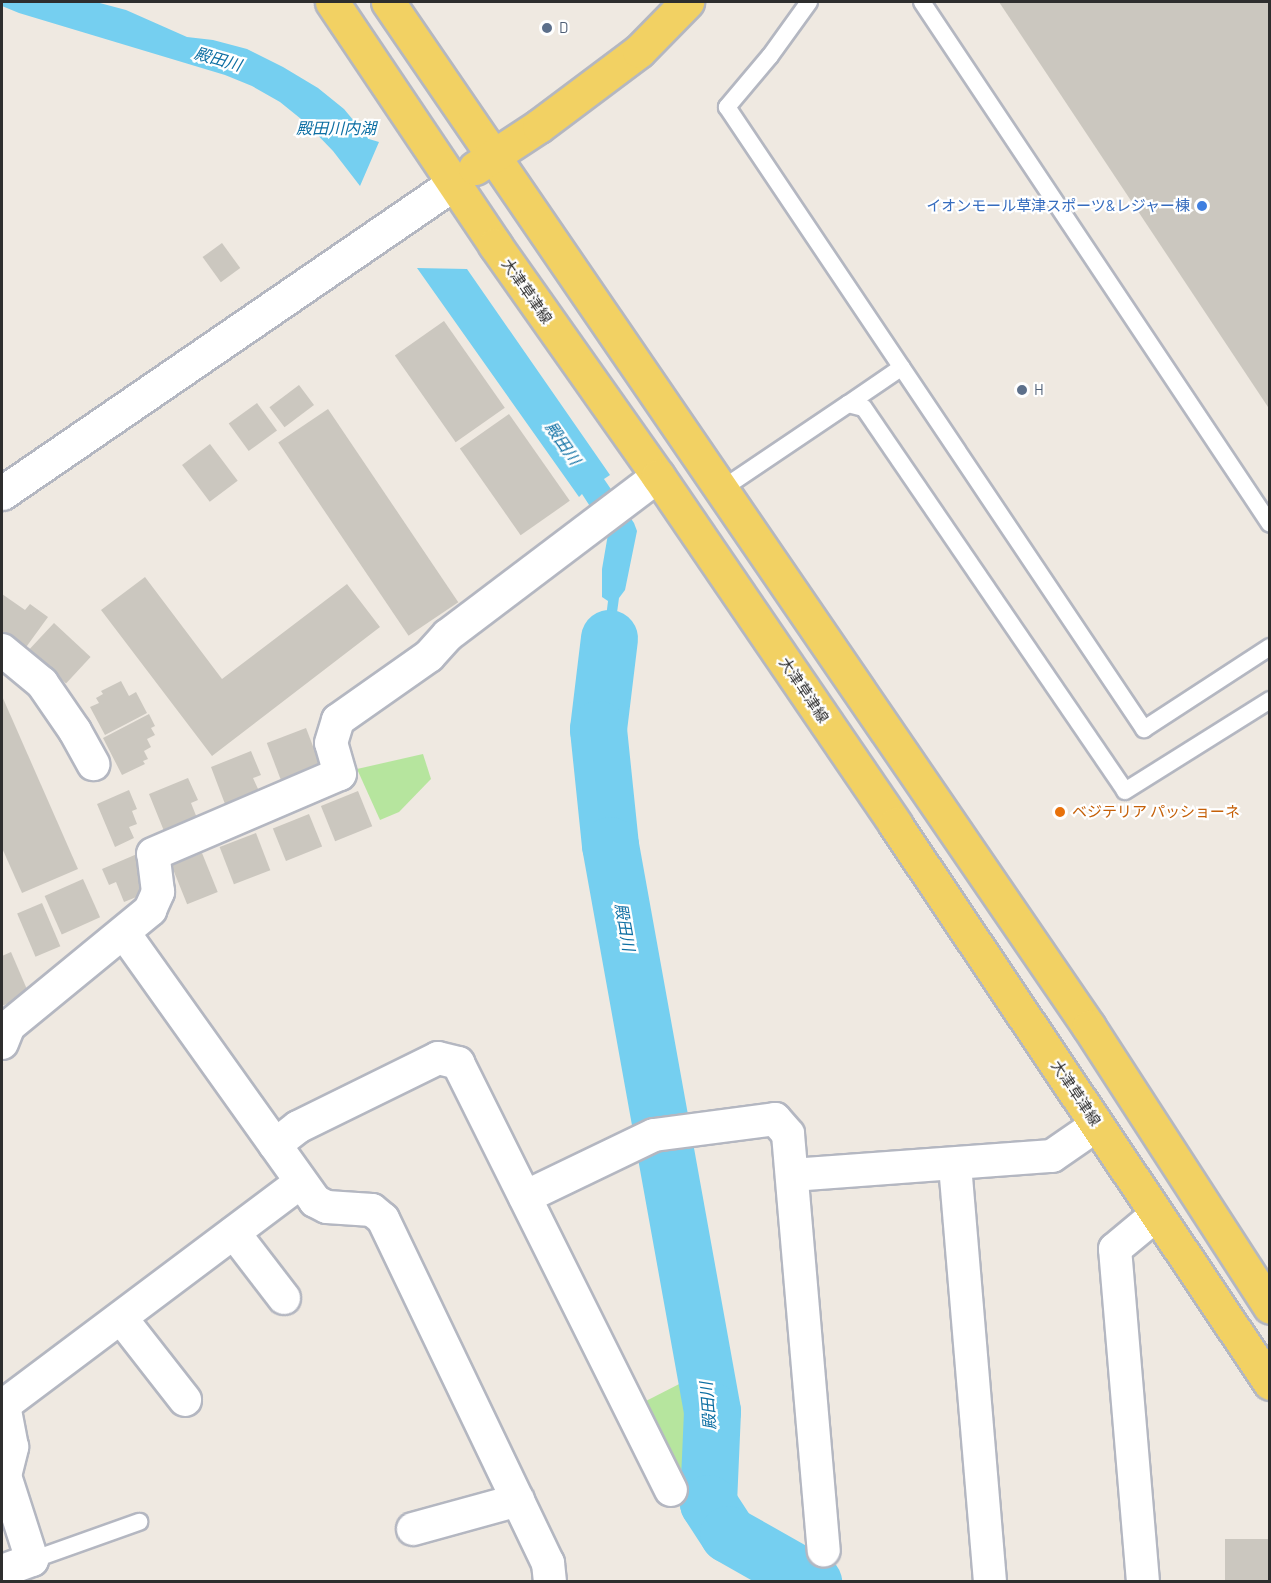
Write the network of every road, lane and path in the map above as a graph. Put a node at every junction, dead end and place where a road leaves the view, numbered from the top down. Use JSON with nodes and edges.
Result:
{"nodes":[{"id":1,"x":332,"y":2,"type":"edge"},
{"id":2,"x":388,"y":2,"type":"edge"},
{"id":3,"x":687,"y":2,"type":"edge"},
{"id":4,"x":809,"y":2,"type":"edge"},
{"id":5,"x":922,"y":2,"type":"edge"},
{"id":6,"x":492,"y":157,"type":"junction"},
{"id":7,"x":454,"y":183,"type":"junction"},
{"id":8,"x":902,"y":367,"type":"junction"},
{"id":9,"x":848,"y":404,"type":"junction"},
{"id":10,"x":658,"y":476,"type":"junction"},
{"id":11,"x":723,"y":489,"type":"junction"},
{"id":12,"x":2,"y":493,"type":"edge"},
{"id":13,"x":1269,"y":524,"type":"edge"},
{"id":14,"x":1269,"y":647,"type":"edge"},
{"id":15,"x":2,"y":650,"type":"edge"},
{"id":16,"x":1269,"y":700,"type":"edge"},
{"id":17,"x":93,"y":764,"type":"dead end"},
{"id":18,"x":124,"y":933,"type":"junction"},
{"id":19,"x":2,"y":1043,"type":"edge"},
{"id":20,"x":1097,"y":1125,"type":"junction"},
{"id":21,"x":275,"y":1146,"type":"junction"},
{"id":22,"x":955,"y":1165,"type":"junction"},
{"id":23,"x":792,"y":1174,"type":"junction"},
{"id":24,"x":301,"y":1182,"type":"junction"},
{"id":25,"x":525,"y":1197,"type":"junction"},
{"id":26,"x":1156,"y":1215,"type":"junction"},
{"id":27,"x":234,"y":1233,"type":"junction"},
{"id":28,"x":284,"y":1298,"type":"dead end"},
{"id":29,"x":1269,"y":1306,"type":"edge"},
{"id":30,"x":121,"y":1318,"type":"junction"},
{"id":31,"x":1269,"y":1383,"type":"edge"},
{"id":32,"x":185,"y":1400,"type":"dead end"},
{"id":33,"x":671,"y":1490,"type":"dead end"},
{"id":34,"x":518,"y":1500,"type":"junction"},
{"id":35,"x":139,"y":1522,"type":"dead end"},
{"id":36,"x":413,"y":1529,"type":"dead end"},
{"id":37,"x":824,"y":1550,"type":"dead end"},
{"id":38,"x":32,"y":1560,"type":"junction"},
{"id":39,"x":2,"y":1571,"type":"edge"},
{"id":40,"x":550,"y":1581,"type":"edge"},
{"id":41,"x":990,"y":1581,"type":"edge"},
{"id":42,"x":1143,"y":1581,"type":"edge"}],
"edges":[{"from":1,"to":7,"type":"main road","name":"大津草津線"},
{"from":2,"to":6,"type":"main road"},
{"from":3,"to":6,"type":"main road"},
{"from":4,"to":8,"type":"lane"},
{"from":5,"to":13,"type":"lane"},
{"from":6,"to":7,"type":"main road"},
{"from":6,"to":11,"type":"main road"},
{"from":7,"to":10,"type":"main road","name":"大津草津線"},
{"from":7,"to":12,"type":"street"},
{"from":8,"to":9,"type":"lane"},
{"from":8,"to":14,"type":"lane"},
{"from":9,"to":11,"type":"lane"},
{"from":9,"to":16,"type":"lane"},
{"from":10,"to":18,"type":"street"},
{"from":10,"to":20,"type":"main road","name":"大津草津線"},
{"from":11,"to":29,"type":"main road"},
{"from":15,"to":17,"type":"street"},
{"from":18,"to":19,"type":"street"},
{"from":18,"to":21,"type":"street"},
{"from":20,"to":22,"type":"street"},
{"from":20,"to":26,"type":"main road","name":"大津草津線"},
{"from":21,"to":24,"type":"street"},
{"from":21,"to":25,"type":"street"},
{"from":22,"to":23,"type":"street"},
{"from":22,"to":41,"type":"street"},
{"from":23,"to":25,"type":"street"},
{"from":23,"to":37,"type":"street"},
{"from":24,"to":27,"type":"street"},
{"from":24,"to":34,"type":"street"},
{"from":25,"to":33,"type":"street"},
{"from":26,"to":31,"type":"main road","name":"大津草津線"},
{"from":26,"to":42,"type":"street"},
{"from":27,"to":28,"type":"street"},
{"from":27,"to":30,"type":"street"},
{"from":30,"to":32,"type":"street"},
{"from":30,"to":38,"type":"street"},
{"from":34,"to":36,"type":"street"},
{"from":34,"to":40,"type":"street"},
{"from":35,"to":38,"type":"lane"},
{"from":38,"to":39,"type":"street"}]}
